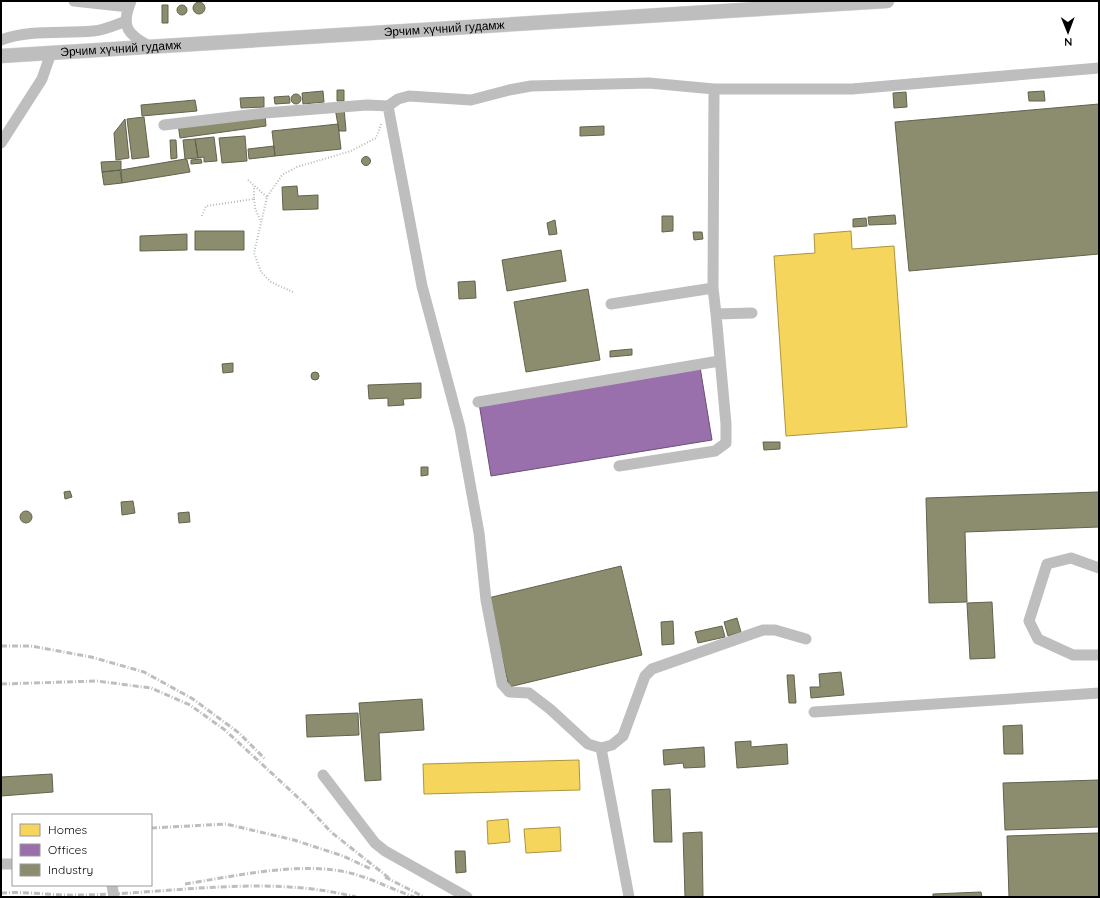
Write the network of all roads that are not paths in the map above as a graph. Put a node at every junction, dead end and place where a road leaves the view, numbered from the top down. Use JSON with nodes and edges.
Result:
{"nodes":[{"id":1,"x":74,"y":1,"type":"edge"},
{"id":2,"x":887,"y":1,"type":"edge"},
{"id":3,"x":130,"y":4,"type":"edge"},
{"id":4,"x":811,"y":4,"type":"edge"},
{"id":5,"x":126,"y":21,"type":"junction"},
{"id":6,"x":1,"y":40,"type":"edge"},
{"id":7,"x":151,"y":47,"type":"junction"},
{"id":8,"x":51,"y":53,"type":"junction"},
{"id":9,"x":1,"y":56,"type":"edge"},
{"id":10,"x":1099,"y":68,"type":"edge"},
{"id":11,"x":714,"y":89,"type":"junction"},
{"id":12,"x":388,"y":106,"type":"junction"},
{"id":13,"x":164,"y":125,"type":"dead end"},
{"id":14,"x":5,"y":131,"type":"edge"},
{"id":15,"x":1,"y":143,"type":"edge"},
{"id":16,"x":713,"y":288,"type":"junction"},
{"id":17,"x":611,"y":304,"type":"dead end"},
{"id":18,"x":752,"y":313,"type":"dead end"},
{"id":19,"x":716,"y":314,"type":"junction"},
{"id":20,"x":719,"y":361,"type":"junction"},
{"id":21,"x":478,"y":402,"type":"dead end"},
{"id":22,"x":619,"y":466,"type":"dead end"},
{"id":23,"x":1099,"y":568,"type":"edge"},
{"id":24,"x":806,"y":639,"type":"dead end"},
{"id":25,"x":1099,"y":655,"type":"edge"},
{"id":26,"x":1099,"y":692,"type":"edge"},
{"id":27,"x":814,"y":712,"type":"dead end"},
{"id":28,"x":601,"y":748,"type":"junction"},
{"id":29,"x":323,"y":775,"type":"dead end"},
{"id":30,"x":1,"y":864,"type":"edge"},
{"id":31,"x":12,"y":864,"type":"edge"},
{"id":32,"x":112,"y":886,"type":"edge"},
{"id":33,"x":114,"y":897,"type":"edge"},
{"id":34,"x":467,"y":897,"type":"edge"},
{"id":35,"x":629,"y":897,"type":"edge"}],
"edges":[{"from":1,"to":3,"type":"street"},
{"from":2,"to":4,"type":"main road","name":"Эрчим хүчний гудамж"},
{"from":3,"to":5,"type":"street"},
{"from":4,"to":7,"type":"main road","name":"Эрчим хүчний гудамж"},
{"from":5,"to":6,"type":"street"},
{"from":5,"to":7,"type":"street"},
{"from":7,"to":8,"type":"main road","name":"Эрчим хүчний гудамж"},
{"from":8,"to":9,"type":"main road","name":"Эрчим хүчний гудамж"},
{"from":8,"to":14,"type":"street"},
{"from":10,"to":11,"type":"street"},
{"from":11,"to":12,"type":"street"},
{"from":11,"to":16,"type":"street"},
{"from":12,"to":13,"type":"street"},
{"from":12,"to":28,"type":"street"},
{"from":14,"to":15,"type":"street"},
{"from":16,"to":17,"type":"street"},
{"from":16,"to":19,"type":"street"},
{"from":18,"to":19,"type":"street"},
{"from":19,"to":20,"type":"street"},
{"from":20,"to":21,"type":"street"},
{"from":20,"to":22,"type":"street"},
{"from":23,"to":25,"type":"street"},
{"from":24,"to":28,"type":"street"},
{"from":26,"to":27,"type":"street"},
{"from":28,"to":35,"type":"street"},
{"from":29,"to":34,"type":"street"},
{"from":30,"to":31,"type":"street"},
{"from":32,"to":33,"type":"street"}]}
